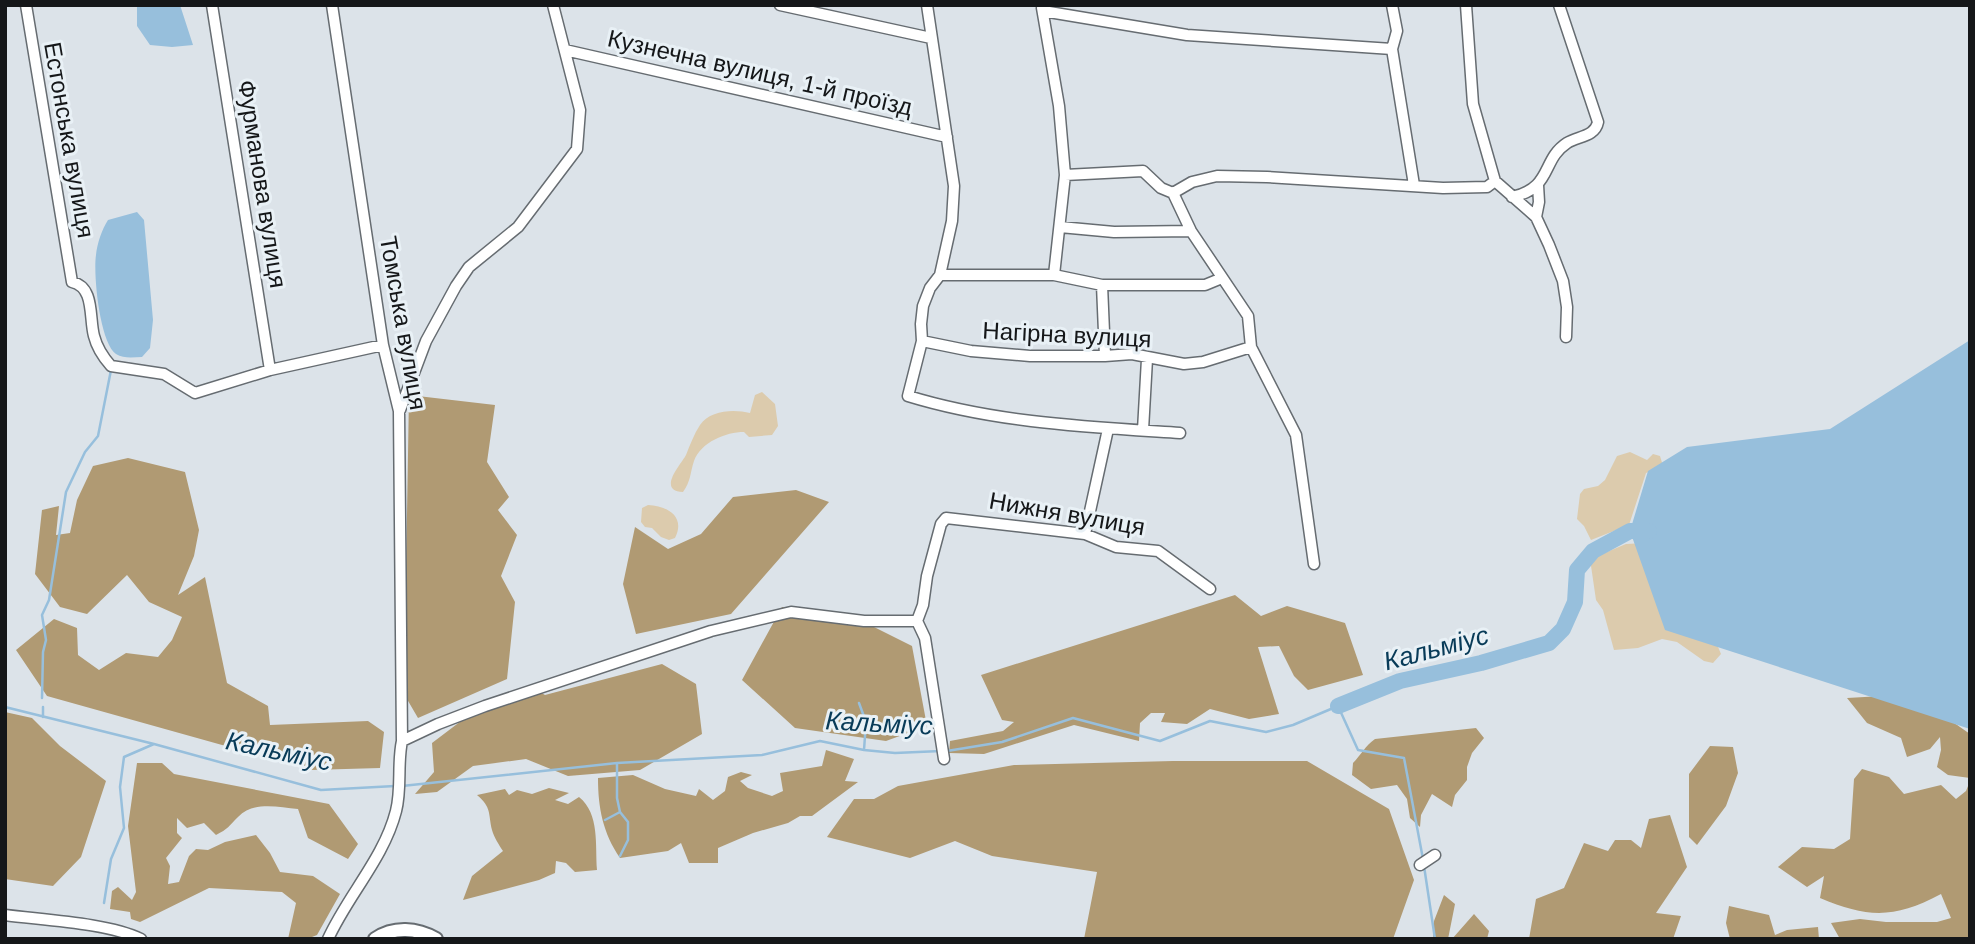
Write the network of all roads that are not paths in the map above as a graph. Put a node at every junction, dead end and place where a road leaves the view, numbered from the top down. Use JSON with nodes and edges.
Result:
{"nodes":[{"id":1,"x":26,"y":5,"type":"edge"},
{"id":2,"x":212,"y":5,"type":"edge"},
{"id":3,"x":332,"y":5,"type":"edge"},
{"id":4,"x":553,"y":5,"type":"edge"},
{"id":5,"x":780,"y":5,"type":"edge"},
{"id":6,"x":927,"y":5,"type":"edge"},
{"id":7,"x":1392,"y":5,"type":"edge"},
{"id":8,"x":1466,"y":5,"type":"edge"},
{"id":9,"x":1559,"y":5,"type":"edge"},
{"id":10,"x":1042,"y":8,"type":"edge"},
{"id":11,"x":931,"y":38,"type":"junction"},
{"id":12,"x":1392,"y":48,"type":"junction"},
{"id":13,"x":565,"y":50,"type":"junction"},
{"id":14,"x":947,"y":137,"type":"junction"},
{"id":15,"x":1065,"y":175,"type":"junction"},
{"id":16,"x":1495,"y":181,"type":"junction"},
{"id":17,"x":1414,"y":185,"type":"junction"},
{"id":18,"x":1538,"y":185,"type":"junction"},
{"id":19,"x":1173,"y":193,"type":"junction"},
{"id":20,"x":1512,"y":197,"type":"junction"},
{"id":21,"x":1536,"y":216,"type":"junction"},
{"id":22,"x":1059,"y":227,"type":"junction"},
{"id":23,"x":1191,"y":231,"type":"junction"},
{"id":24,"x":940,"y":275,"type":"junction"},
{"id":25,"x":1054,"y":275,"type":"junction"},
{"id":26,"x":1222,"y":278,"type":"junction"},
{"id":27,"x":1102,"y":285,"type":"junction"},
{"id":28,"x":1566,"y":337,"type":"dead end"},
{"id":29,"x":922,"y":341,"type":"junction"},
{"id":30,"x":383,"y":345,"type":"junction"},
{"id":31,"x":1251,"y":347,"type":"junction"},
{"id":32,"x":1105,"y":356,"type":"junction"},
{"id":33,"x":1147,"y":359,"type":"junction"},
{"id":34,"x":271,"y":370,"type":"junction"},
{"id":35,"x":399,"y":411,"type":"junction"},
{"id":36,"x":1108,"y":429,"type":"junction"},
{"id":37,"x":1143,"y":430,"type":"junction"},
{"id":38,"x":1180,"y":433,"type":"dead end"},
{"id":39,"x":1085,"y":534,"type":"junction"},
{"id":40,"x":1314,"y":564,"type":"dead end"},
{"id":41,"x":1210,"y":589,"type":"dead end"},
{"id":42,"x":917,"y":621,"type":"junction"},
{"id":43,"x":402,"y":741,"type":"junction"},
{"id":44,"x":944,"y":759,"type":"dead end"},
{"id":45,"x":1435,"y":855,"type":"dead end"},
{"id":46,"x":1420,"y":865,"type":"dead end"},
{"id":47,"x":5,"y":915,"type":"edge"},
{"id":48,"x":141,"y":939,"type":"edge"},
{"id":49,"x":328,"y":939,"type":"edge"},
{"id":50,"x":375,"y":939,"type":"edge"},
{"id":51,"x":436,"y":939,"type":"edge"}],
"edges":[{"from":1,"to":34,"type":"street","name":"Естонська вулиця"},
{"from":2,"to":34,"type":"street","name":"Фурманова вулиця"},
{"from":3,"to":30,"type":"street","name":"Томська вулиця"},
{"from":4,"to":13,"type":"street"},
{"from":5,"to":11,"type":"street"},
{"from":6,"to":11,"type":"street"},
{"from":7,"to":12,"type":"street"},
{"from":8,"to":16,"type":"street"},
{"from":9,"to":18,"type":"street"},
{"from":10,"to":12,"type":"street"},
{"from":10,"to":15,"type":"street"},
{"from":11,"to":14,"type":"street"},
{"from":12,"to":17,"type":"street"},
{"from":13,"to":14,"type":"street","name":"Кузнечна вулиця, 1-й проїзд"},
{"from":13,"to":35,"type":"street"},
{"from":14,"to":24,"type":"street"},
{"from":15,"to":19,"type":"street"},
{"from":15,"to":22,"type":"street"},
{"from":16,"to":17,"type":"street"},
{"from":16,"to":20,"type":"street"},
{"from":17,"to":19,"type":"street"},
{"from":18,"to":20,"type":"street"},
{"from":18,"to":21,"type":"street"},
{"from":19,"to":23,"type":"street"},
{"from":20,"to":21,"type":"street"},
{"from":21,"to":28,"type":"street"},
{"from":22,"to":23,"type":"street"},
{"from":22,"to":25,"type":"street"},
{"from":23,"to":26,"type":"street"},
{"from":24,"to":25,"type":"street"},
{"from":24,"to":29,"type":"street"},
{"from":25,"to":27,"type":"street"},
{"from":26,"to":27,"type":"street"},
{"from":26,"to":31,"type":"street"},
{"from":27,"to":32,"type":"street"},
{"from":29,"to":32,"type":"street","name":"Нагірна вулиця"},
{"from":29,"to":36,"type":"street"},
{"from":30,"to":34,"type":"street"},
{"from":30,"to":35,"type":"street","name":"Томська вулиця"},
{"from":31,"to":33,"type":"street","name":"Нагірна вулиця"},
{"from":31,"to":40,"type":"street"},
{"from":32,"to":33,"type":"street","name":"Нагірна вулиця"},
{"from":33,"to":37,"type":"street"},
{"from":35,"to":43,"type":"street","name":"Томська вулиця"},
{"from":36,"to":37,"type":"street"},
{"from":36,"to":39,"type":"street"},
{"from":37,"to":38,"type":"street"},
{"from":39,"to":41,"type":"street","name":"Нижня вулиця"},
{"from":39,"to":42,"type":"street","name":"Нижня вулиця"},
{"from":42,"to":43,"type":"street"},
{"from":42,"to":44,"type":"street"},
{"from":43,"to":49,"type":"street","name":"Томська вулиця"},
{"from":45,"to":46,"type":"street"},
{"from":47,"to":48,"type":"street"},
{"from":50,"to":51,"type":"main road"}]}
